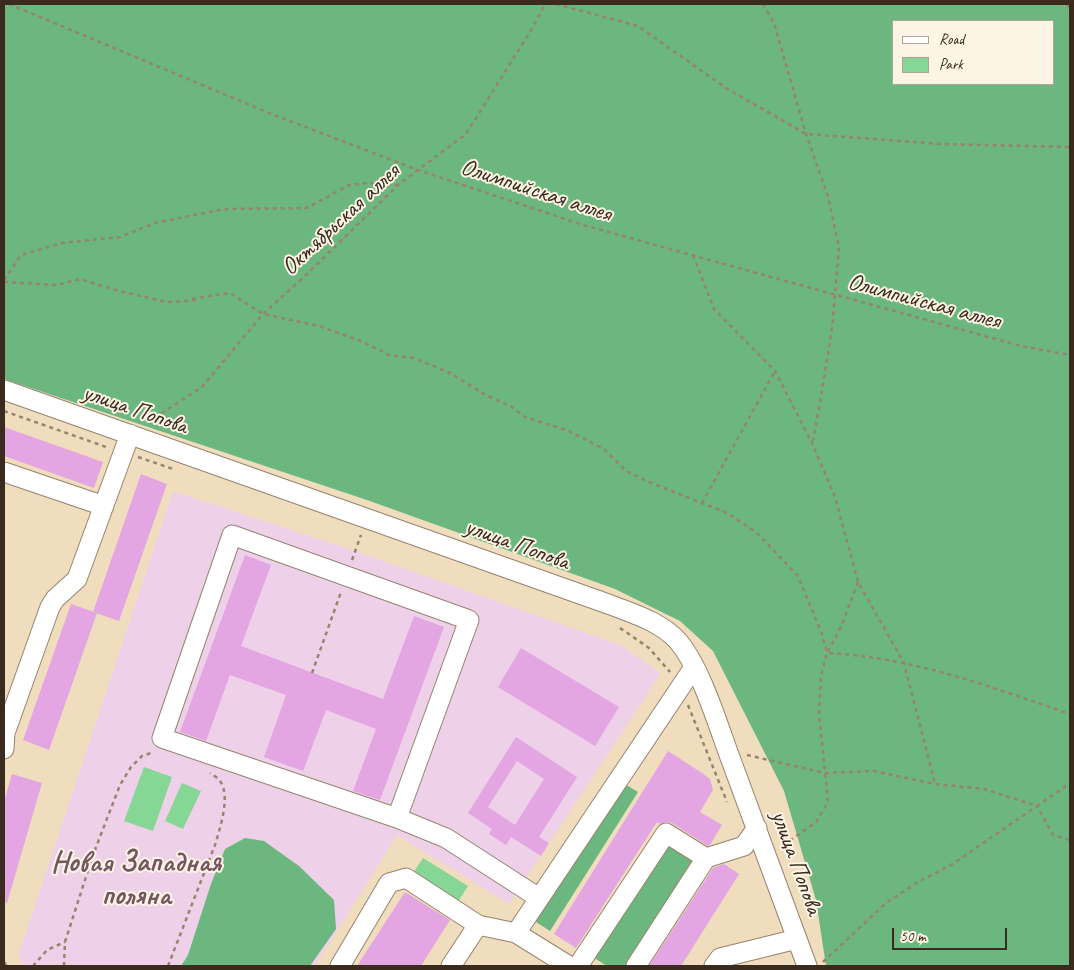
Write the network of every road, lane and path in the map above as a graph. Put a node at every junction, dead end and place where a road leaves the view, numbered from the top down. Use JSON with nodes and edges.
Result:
{"nodes":[{"id":1,"x":9,"y":4,"type":"edge"},
{"id":2,"x":545,"y":4,"type":"edge"},
{"id":3,"x":556,"y":4,"type":"edge"},
{"id":4,"x":763,"y":4,"type":"edge"},
{"id":5,"x":1067,"y":4,"type":"edge"},
{"id":6,"x":1070,"y":10,"type":"edge"},
{"id":7,"x":806,"y":134,"type":"junction"},
{"id":8,"x":1070,"y":147,"type":"edge"},
{"id":9,"x":418,"y":170,"type":"junction"},
{"id":10,"x":398,"y":186,"type":"junction"},
{"id":11,"x":693,"y":255,"type":"junction"},
{"id":12,"x":4,"y":281,"type":"edge"},
{"id":13,"x":836,"y":295,"type":"junction"},
{"id":14,"x":263,"y":314,"type":"junction"},
{"id":15,"x":1070,"y":355,"type":"edge"},
{"id":16,"x":775,"y":371,"type":"junction"},
{"id":17,"x":4,"y":390,"type":"edge"},
{"id":18,"x":130,"y":434,"type":"junction"},
{"id":19,"x":812,"y":443,"type":"junction"},
{"id":20,"x":4,"y":472,"type":"edge"},
{"id":21,"x":702,"y":503,"type":"junction"},
{"id":22,"x":104,"y":506,"type":"junction"},
{"id":23,"x":355,"y":552,"type":"dead end"},
{"id":24,"x":347,"y":576,"type":"junction"},
{"id":25,"x":858,"y":582,"type":"junction"},
{"id":26,"x":827,"y":653,"type":"junction"},
{"id":27,"x":904,"y":663,"type":"junction"},
{"id":28,"x":694,"y":666,"type":"junction"},
{"id":29,"x":312,"y":673,"type":"dead end"},
{"id":30,"x":1070,"y":714,"type":"edge"},
{"id":31,"x":4,"y":738,"type":"edge"},
{"id":32,"x":728,"y":751,"type":"junction"},
{"id":33,"x":154,"y":752,"type":"dead end"},
{"id":34,"x":207,"y":770,"type":"dead end"},
{"id":35,"x":825,"y":773,"type":"junction"},
{"id":36,"x":1070,"y":783,"type":"edge"},
{"id":37,"x":935,"y":784,"type":"junction"},
{"id":38,"x":1037,"y":806,"type":"junction"},
{"id":39,"x":397,"y":818,"type":"junction"},
{"id":40,"x":757,"y":828,"type":"junction"},
{"id":41,"x":1070,"y":840,"type":"edge"},
{"id":42,"x":767,"y":856,"type":"junction"},
{"id":43,"x":706,"y":858,"type":"junction"},
{"id":44,"x":539,"y":898,"type":"junction"},
{"id":45,"x":478,"y":925,"type":"junction"},
{"id":46,"x":516,"y":932,"type":"junction"},
{"id":47,"x":797,"y":938,"type":"junction"},
{"id":48,"x":65,"y":942,"type":"junction"},
{"id":49,"x":4,"y":962,"type":"edge"},
{"id":50,"x":7,"y":966,"type":"edge"},
{"id":51,"x":33,"y":966,"type":"edge"},
{"id":52,"x":64,"y":966,"type":"edge"},
{"id":53,"x":168,"y":966,"type":"edge"},
{"id":54,"x":340,"y":966,"type":"edge"},
{"id":55,"x":451,"y":966,"type":"edge"},
{"id":56,"x":569,"y":966,"type":"edge"},
{"id":57,"x":578,"y":966,"type":"edge"},
{"id":58,"x":636,"y":966,"type":"edge"},
{"id":59,"x":714,"y":966,"type":"edge"},
{"id":60,"x":807,"y":966,"type":"edge"},
{"id":61,"x":818,"y":966,"type":"edge"}],
"edges":[{"from":1,"to":9,"type":"path","name":"Олимпийская аллея"},
{"from":2,"to":9,"type":"path","name":"Октябрьская аллея"},
{"from":3,"to":7,"type":"path"},
{"from":4,"to":7,"type":"path"},
{"from":5,"to":6,"type":"path"},
{"from":7,"to":8,"type":"path"},
{"from":7,"to":13,"type":"path"},
{"from":9,"to":10,"type":"path","name":"Октябрьская аллея"},
{"from":9,"to":11,"type":"path","name":"Олимпийская аллея"},
{"from":10,"to":12,"type":"path"},
{"from":10,"to":14,"type":"path","name":"Октябрьская аллея"},
{"from":11,"to":13,"type":"path","name":"Олимпийская аллея"},
{"from":11,"to":16,"type":"path"},
{"from":12,"to":14,"type":"path"},
{"from":13,"to":15,"type":"path","name":"Олимпийская аллея"},
{"from":13,"to":19,"type":"path"},
{"from":14,"to":18,"type":"path","name":"Октябрьская аллея"},
{"from":14,"to":21,"type":"path"},
{"from":16,"to":19,"type":"path"},
{"from":16,"to":21,"type":"path"},
{"from":17,"to":18,"type":"street","name":"улица Попова"},
{"from":18,"to":22,"type":"street"},
{"from":18,"to":28,"type":"street","name":"улица Попова"},
{"from":19,"to":25,"type":"path"},
{"from":20,"to":22,"type":"street"},
{"from":21,"to":26,"type":"path"},
{"from":22,"to":31,"type":"street"},
{"from":23,"to":24,"type":"path"},
{"from":24,"to":29,"type":"path"},
{"from":24,"to":39,"type":"street"},
{"from":24,"to":39,"type":"street"},
{"from":25,"to":26,"type":"path"},
{"from":25,"to":27,"type":"path"},
{"from":26,"to":27,"type":"path"},
{"from":26,"to":35,"type":"path"},
{"from":27,"to":30,"type":"path"},
{"from":27,"to":37,"type":"path"},
{"from":28,"to":32,"type":"street","name":"улица Попова"},
{"from":28,"to":44,"type":"street"},
{"from":32,"to":35,"type":"path"},
{"from":32,"to":40,"type":"street","name":"улица Попова"},
{"from":33,"to":48,"type":"path"},
{"from":34,"to":53,"type":"path"},
{"from":35,"to":37,"type":"path"},
{"from":35,"to":42,"type":"path"},
{"from":36,"to":38,"type":"path"},
{"from":37,"to":38,"type":"path"},
{"from":38,"to":41,"type":"path"},
{"from":38,"to":61,"type":"path"},
{"from":39,"to":44,"type":"street"},
{"from":40,"to":42,"type":"street","name":"улица Попова"},
{"from":40,"to":43,"type":"street"},
{"from":42,"to":47,"type":"street","name":"улица Попова"},
{"from":43,"to":57,"type":"street"},
{"from":43,"to":58,"type":"street"},
{"from":44,"to":46,"type":"street"},
{"from":45,"to":46,"type":"street"},
{"from":45,"to":54,"type":"street"},
{"from":45,"to":55,"type":"street"},
{"from":46,"to":56,"type":"street"},
{"from":47,"to":59,"type":"street"},
{"from":47,"to":60,"type":"street","name":"улица Попова"},
{"from":48,"to":51,"type":"path"},
{"from":48,"to":52,"type":"path"},
{"from":49,"to":50,"type":"path"}]}
